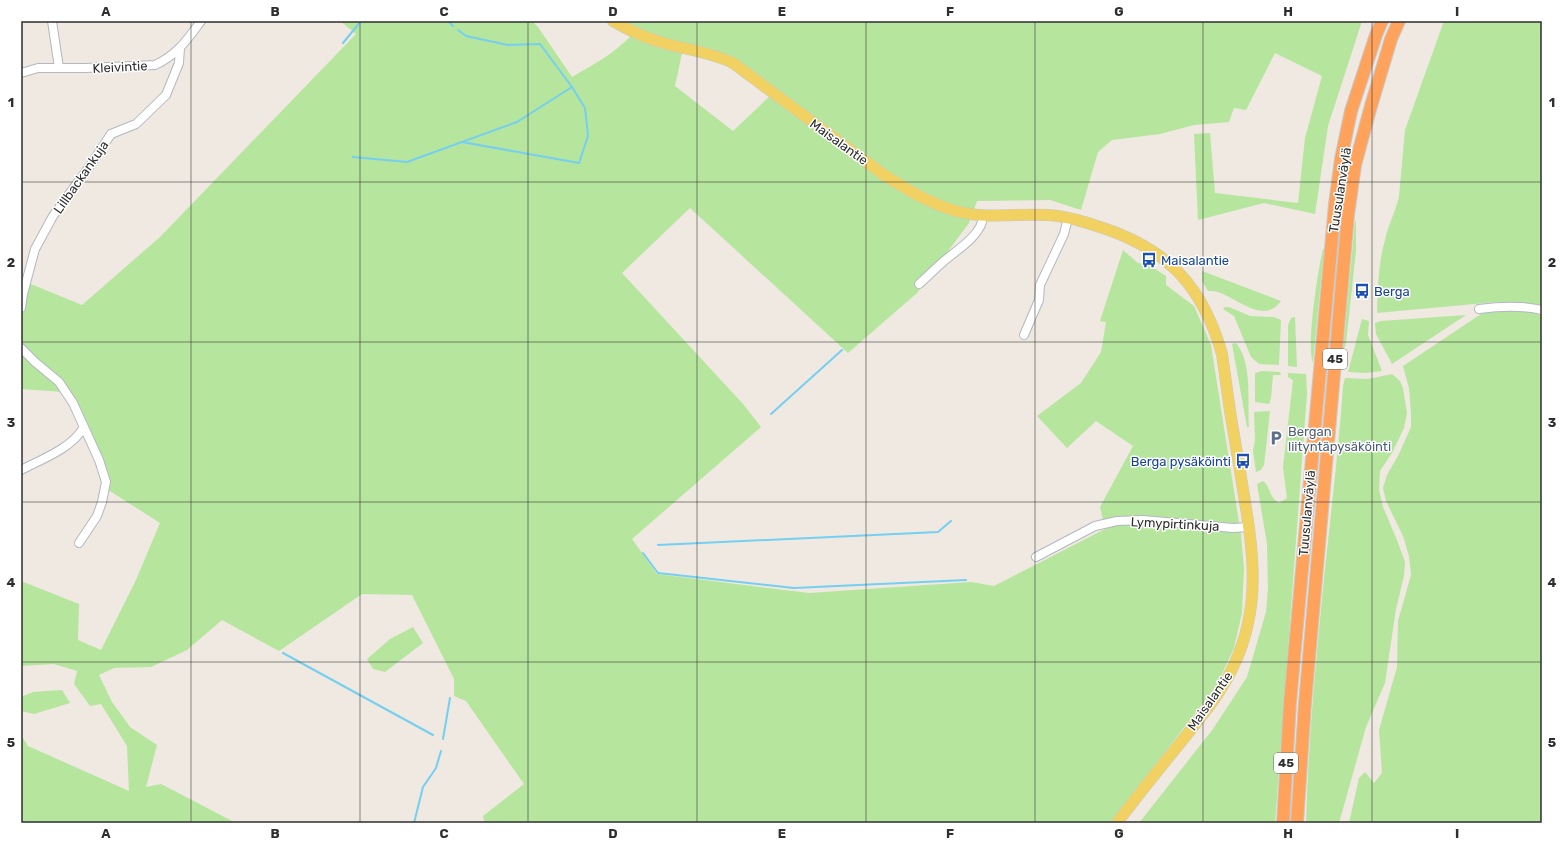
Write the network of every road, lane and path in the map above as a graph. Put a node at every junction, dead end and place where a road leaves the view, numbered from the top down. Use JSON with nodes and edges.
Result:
{"nodes":[{"id":1,"x":52,"y":21,"type":"edge"},
{"id":2,"x":201,"y":21,"type":"edge"},
{"id":3,"x":613,"y":21,"type":"edge"},
{"id":4,"x":1382,"y":21,"type":"edge"},
{"id":5,"x":1399,"y":21,"type":"edge"},
{"id":6,"x":180,"y":48,"type":"junction"},
{"id":7,"x":59,"y":68,"type":"junction"},
{"id":8,"x":21,"y":73,"type":"edge"},
{"id":9,"x":984,"y":216,"type":"junction"},
{"id":10,"x":1068,"y":218,"type":"junction"},
{"id":11,"x":919,"y":284,"type":"dead end"},
{"id":12,"x":21,"y":308,"type":"edge"},
{"id":13,"x":1479,"y":309,"type":"dead end"},
{"id":14,"x":1542,"y":310,"type":"edge"},
{"id":15,"x":1024,"y":335,"type":"dead end"},
{"id":16,"x":21,"y":348,"type":"edge"},
{"id":17,"x":84,"y":427,"type":"junction"},
{"id":18,"x":21,"y":470,"type":"edge"},
{"id":19,"x":1249,"y":527,"type":"junction"},
{"id":20,"x":79,"y":543,"type":"dead end"},
{"id":21,"x":1036,"y":557,"type":"dead end"},
{"id":22,"x":1117,"y":823,"type":"edge"},
{"id":23,"x":1283,"y":823,"type":"edge"},
{"id":24,"x":1297,"y":823,"type":"edge"}],
"edges":[{"from":1,"to":7,"type":"street"},
{"from":2,"to":6,"type":"street","name":"Kleivintie"},
{"from":3,"to":9,"type":"main road","name":"Maisalantie"},
{"from":4,"to":23,"type":"highway","name":"Tuusulanväylä","number":"45"},
{"from":5,"to":24,"type":"highway","name":"Tuusulanväylä","number":"45"},
{"from":6,"to":7,"type":"street","name":"Kleivintie"},
{"from":6,"to":12,"type":"street","name":"Lillbackankuja"},
{"from":7,"to":8,"type":"street","name":"Kleivintie"},
{"from":9,"to":10,"type":"main road","name":"Maisalantie"},
{"from":9,"to":11,"type":"street"},
{"from":10,"to":15,"type":"street"},
{"from":10,"to":19,"type":"main road","name":"Maisalantie"},
{"from":13,"to":14,"type":"street"},
{"from":16,"to":17,"type":"street"},
{"from":17,"to":18,"type":"street"},
{"from":17,"to":20,"type":"street"},
{"from":19,"to":21,"type":"street","name":"Lymypirtinkuja"},
{"from":19,"to":22,"type":"main road","name":"Maisalantie"}]}
